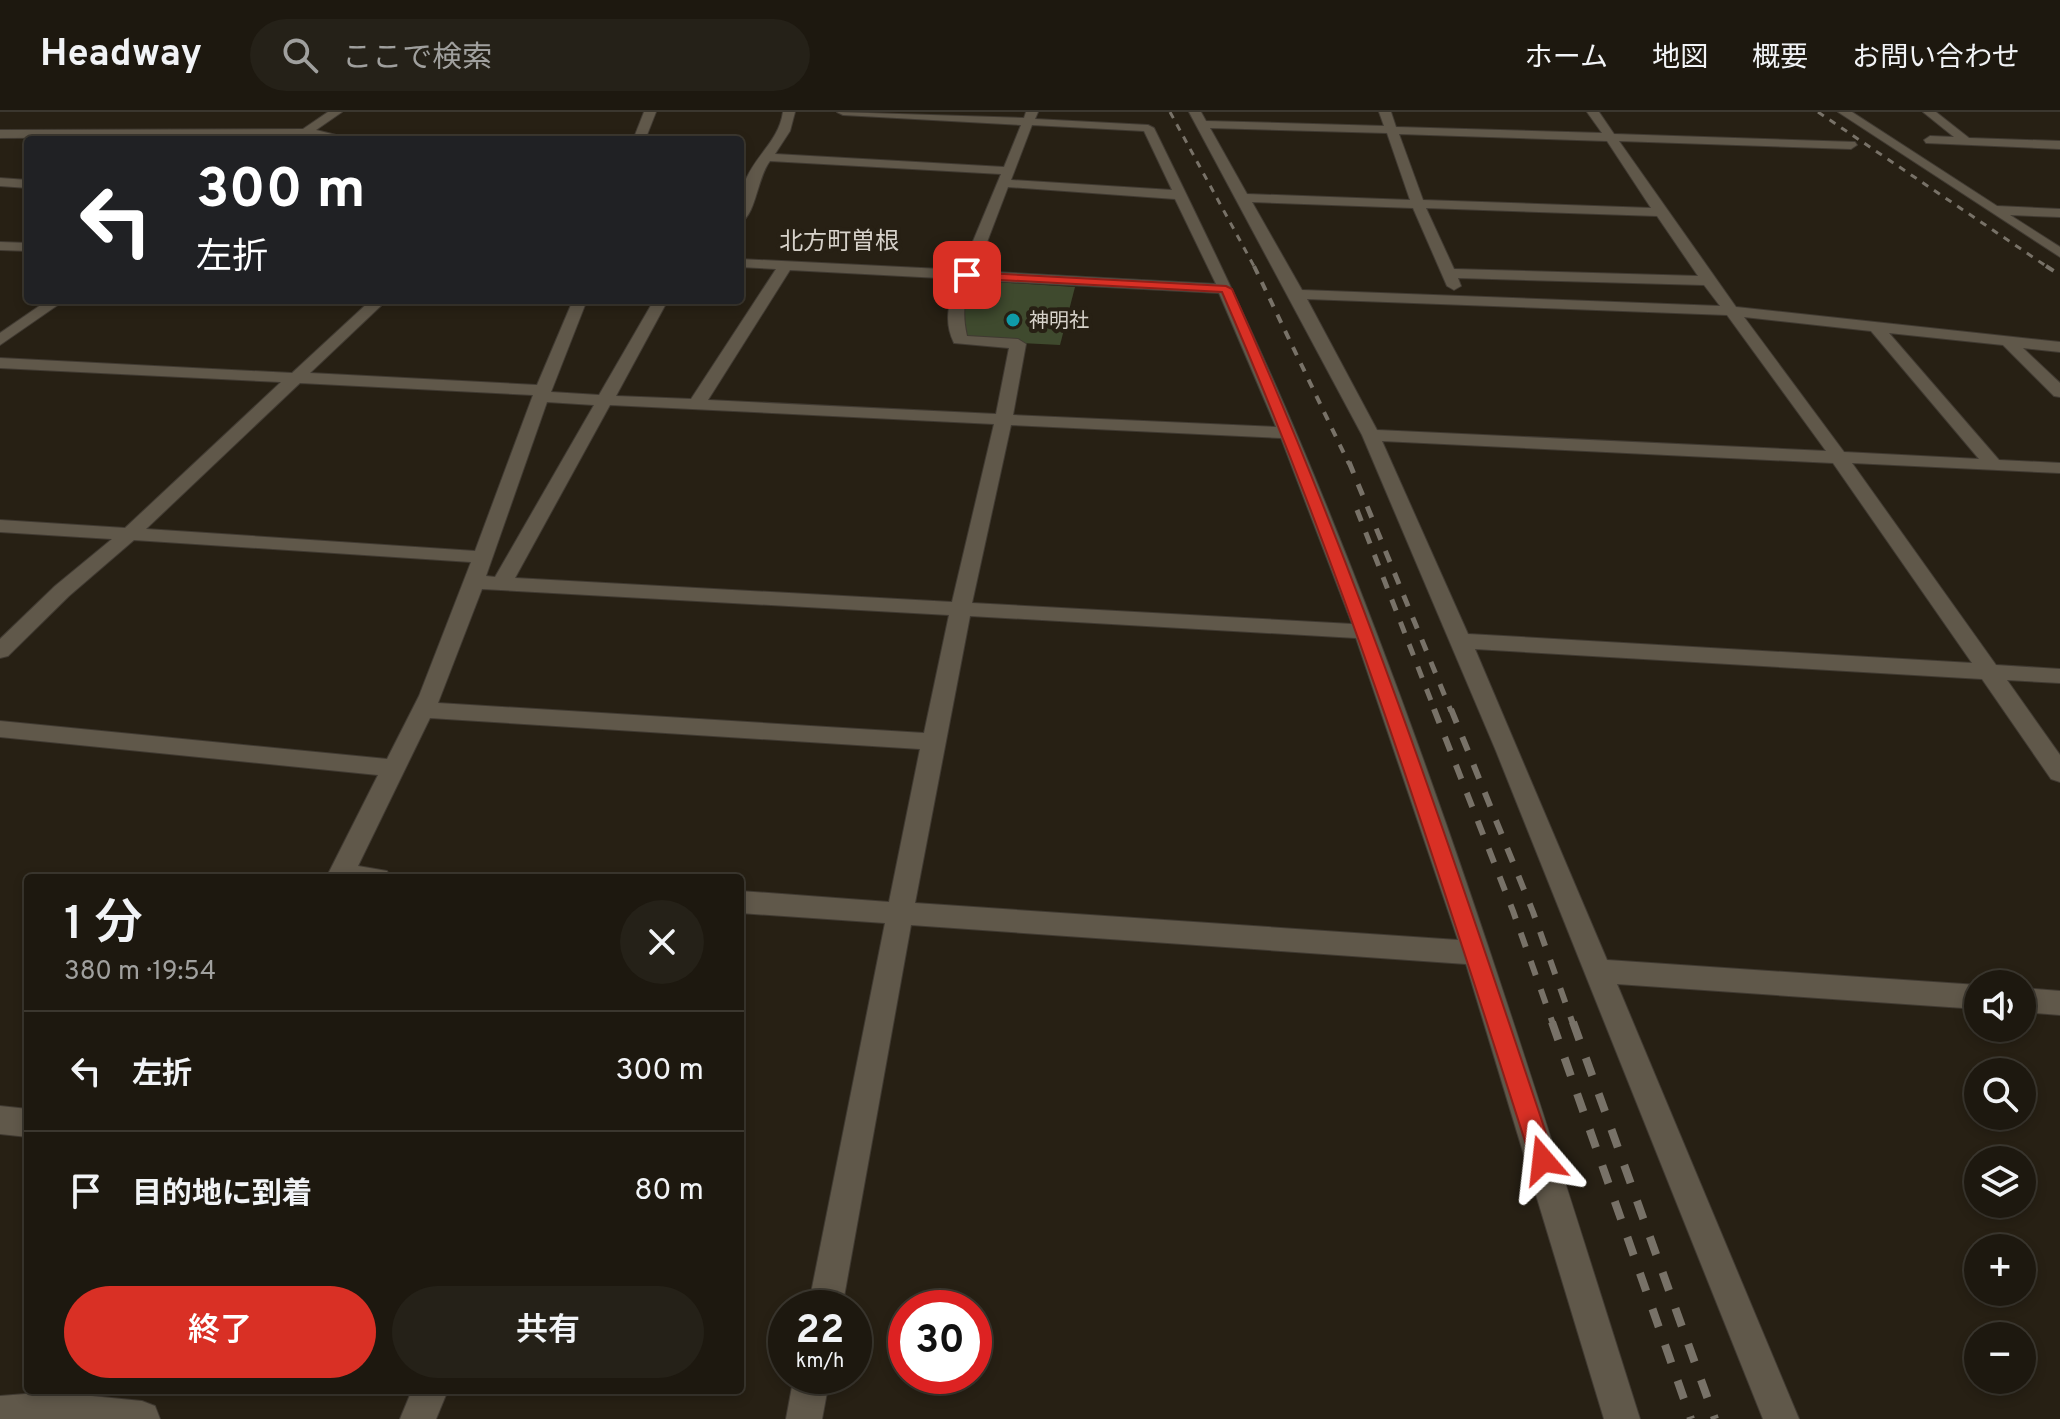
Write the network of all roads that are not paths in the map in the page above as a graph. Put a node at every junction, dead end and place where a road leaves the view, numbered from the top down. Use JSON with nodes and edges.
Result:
{"nodes":[{"id":1,"x":336,"y":112,"type":"edge"},
{"id":2,"x":650,"y":112,"type":"edge"},
{"id":3,"x":789,"y":112,"type":"edge"},
{"id":4,"x":1385,"y":112,"type":"edge"},
{"id":5,"x":1593,"y":112,"type":"edge"},
{"id":6,"x":1844,"y":112,"type":"edge"},
{"id":7,"x":1929,"y":112,"type":"edge"},
{"id":8,"x":849,"y":117,"type":"edge"},
{"id":9,"x":1030,"y":117,"type":"edge"},
{"id":10,"x":1199,"y":118,"type":"edge"},
{"id":11,"x":1392,"y":130,"type":"junction"},
{"id":12,"x":306,"y":132,"type":"junction"},
{"id":13,"x":0,"y":134,"type":"edge"},
{"id":14,"x":16,"y":134,"type":"junction"},
{"id":15,"x":300,"y":136,"type":"edge"},
{"id":16,"x":328,"y":136,"type":"edge"},
{"id":17,"x":641,"y":136,"type":"edge"},
{"id":18,"x":1609,"y":137,"type":"junction"},
{"id":19,"x":1930,"y":140,"type":"dead end"},
{"id":20,"x":1966,"y":141,"type":"junction"},
{"id":21,"x":0,"y":142,"type":"edge"},
{"id":22,"x":1851,"y":145,"type":"dead end"},
{"id":23,"x":2060,"y":145,"type":"edge"},
{"id":24,"x":769,"y":157,"type":"junction"},
{"id":25,"x":1005,"y":177,"type":"junction"},
{"id":26,"x":0,"y":182,"type":"edge"},
{"id":27,"x":24,"y":184,"type":"edge"},
{"id":28,"x":745,"y":190,"type":"edge"},
{"id":29,"x":1181,"y":195,"type":"junction"},
{"id":30,"x":1241,"y":198,"type":"junction"},
{"id":31,"x":1418,"y":204,"type":"junction"},
{"id":32,"x":1995,"y":210,"type":"junction"},
{"id":33,"x":1663,"y":212,"type":"junction"},
{"id":34,"x":744,"y":213,"type":"edge"},
{"id":35,"x":2060,"y":213,"type":"edge"},
{"id":36,"x":0,"y":246,"type":"edge"},
{"id":37,"x":24,"y":247,"type":"edge"},
{"id":38,"x":2060,"y":253,"type":"edge"},
{"id":39,"x":744,"y":263,"type":"edge"},
{"id":40,"x":785,"y":266,"type":"junction"},
{"id":41,"x":1449,"y":273,"type":"junction"},
{"id":42,"x":967,"y":275,"type":"junction"},
{"id":43,"x":1708,"y":281,"type":"junction"},
{"id":44,"x":1226,"y":289,"type":"junction"},
{"id":45,"x":1297,"y":294,"type":"junction"},
{"id":46,"x":1458,"y":300,"type":"junction"},
{"id":47,"x":52,"y":304,"type":"edge"},
{"id":48,"x":376,"y":304,"type":"edge"},
{"id":49,"x":578,"y":304,"type":"edge"},
{"id":50,"x":659,"y":304,"type":"edge"},
{"id":51,"x":1732,"y":311,"type":"junction"},
{"id":52,"x":1875,"y":326,"type":"junction"},
{"id":53,"x":0,"y":340,"type":"edge"},
{"id":54,"x":2007,"y":341,"type":"junction"},
{"id":55,"x":2060,"y":347,"type":"edge"},
{"id":56,"x":0,"y":363,"type":"edge"},
{"id":57,"x":299,"y":378,"type":"junction"},
{"id":58,"x":2060,"y":392,"type":"edge"},
{"id":59,"x":542,"y":394,"type":"junction"},
{"id":60,"x":604,"y":400,"type":"junction"},
{"id":61,"x":696,"y":405,"type":"junction"},
{"id":62,"x":1005,"y":420,"type":"junction"},
{"id":63,"x":1288,"y":433,"type":"junction"},
{"id":64,"x":1371,"y":435,"type":"junction"},
{"id":65,"x":1838,"y":457,"type":"junction"},
{"id":66,"x":1993,"y":464,"type":"junction"},
{"id":67,"x":2060,"y":468,"type":"edge"},
{"id":68,"x":0,"y":526,"type":"edge"},
{"id":69,"x":130,"y":534,"type":"junction"},
{"id":70,"x":483,"y":557,"type":"junction"},
{"id":71,"x":474,"y":582,"type":"junction"},
{"id":72,"x":501,"y":584,"type":"junction"},
{"id":73,"x":961,"y":609,"type":"junction"},
{"id":74,"x":1366,"y":632,"type":"junction"},
{"id":75,"x":1461,"y":641,"type":"junction"},
{"id":76,"x":0,"y":651,"type":"edge"},
{"id":77,"x":1989,"y":672,"type":"junction"},
{"id":78,"x":2060,"y":676,"type":"edge"},
{"id":79,"x":423,"y":710,"type":"junction"},
{"id":80,"x":0,"y":729,"type":"edge"},
{"id":81,"x":934,"y":742,"type":"junction"},
{"id":82,"x":392,"y":768,"type":"junction"},
{"id":83,"x":2060,"y":773,"type":"edge"},
{"id":84,"x":340,"y":874,"type":"edge"},
{"id":85,"x":744,"y":902,"type":"edge"},
{"id":86,"x":900,"y":912,"type":"junction"},
{"id":87,"x":1476,"y":953,"type":"junction"},
{"id":88,"x":1598,"y":971,"type":"junction"},
{"id":89,"x":1964,"y":996,"type":"edge"},
{"id":90,"x":2036,"y":1001,"type":"edge"},
{"id":91,"x":2060,"y":1003,"type":"edge"},
{"id":92,"x":0,"y":1120,"type":"edge"},
{"id":93,"x":24,"y":1123,"type":"edge"},
{"id":94,"x":828,"y":1290,"type":"edge"},
{"id":95,"x":428,"y":1394,"type":"edge"},
{"id":96,"x":809,"y":1394,"type":"edge"},
{"id":97,"x":52,"y":1406,"type":"edge"},
{"id":98,"x":0,"y":1414,"type":"edge"},
{"id":99,"x":142,"y":1419,"type":"edge"},
{"id":100,"x":418,"y":1419,"type":"edge"},
{"id":101,"x":804,"y":1419,"type":"edge"},
{"id":102,"x":1622,"y":1419,"type":"edge"},
{"id":103,"x":1781,"y":1419,"type":"edge"}],
"edges":[{"from":1,"to":12,"type":"street"},
{"from":2,"to":17,"type":"street"},
{"from":3,"to":24,"type":"street"},
{"from":4,"to":11,"type":"street"},
{"from":5,"to":18,"type":"street"},
{"from":6,"to":32,"type":"street"},
{"from":7,"to":20,"type":"street"},
{"from":8,"to":9,"type":"street"},
{"from":9,"to":25,"type":"street"},
{"from":9,"to":29,"type":"street"},
{"from":10,"to":11,"type":"street"},
{"from":10,"to":30,"type":"street"},
{"from":11,"to":18,"type":"street"},
{"from":11,"to":31,"type":"street"},
{"from":12,"to":14,"type":"street"},
{"from":12,"to":15,"type":"street"},
{"from":12,"to":16,"type":"street"},
{"from":13,"to":14,"type":"street"},
{"from":14,"to":21,"type":"street"},
{"from":18,"to":22,"type":"street"},
{"from":18,"to":33,"type":"street"},
{"from":19,"to":20,"type":"street"},
{"from":20,"to":23,"type":"street"},
{"from":24,"to":25,"type":"street"},
{"from":24,"to":28,"type":"street"},
{"from":25,"to":29,"type":"street"},
{"from":25,"to":42,"type":"street"},
{"from":26,"to":27,"type":"street"},
{"from":28,"to":34,"type":"street"},
{"from":29,"to":44,"type":"street"},
{"from":30,"to":31,"type":"street"},
{"from":30,"to":45,"type":"street"},
{"from":31,"to":33,"type":"street"},
{"from":31,"to":41,"type":"street"},
{"from":32,"to":35,"type":"street"},
{"from":32,"to":38,"type":"street"},
{"from":33,"to":43,"type":"street"},
{"from":36,"to":37,"type":"street"},
{"from":39,"to":40,"type":"street"},
{"from":40,"to":42,"type":"street"},
{"from":40,"to":61,"type":"street"},
{"from":41,"to":43,"type":"street"},
{"from":41,"to":46,"type":"street"},
{"from":42,"to":44,"type":"street"},
{"from":42,"to":62,"type":"street"},
{"from":43,"to":51,"type":"street"},
{"from":44,"to":63,"type":"street"},
{"from":45,"to":46,"type":"street"},
{"from":45,"to":64,"type":"street"},
{"from":46,"to":51,"type":"street"},
{"from":47,"to":53,"type":"street"},
{"from":48,"to":57,"type":"street"},
{"from":49,"to":59,"type":"street"},
{"from":50,"to":60,"type":"street"},
{"from":51,"to":52,"type":"street"},
{"from":51,"to":65,"type":"street"},
{"from":52,"to":54,"type":"street"},
{"from":52,"to":66,"type":"street"},
{"from":54,"to":55,"type":"street"},
{"from":54,"to":58,"type":"street"},
{"from":56,"to":57,"type":"street"},
{"from":57,"to":59,"type":"street"},
{"from":57,"to":69,"type":"street"},
{"from":59,"to":60,"type":"street"},
{"from":59,"to":70,"type":"street"},
{"from":60,"to":61,"type":"street"},
{"from":60,"to":72,"type":"street"},
{"from":61,"to":62,"type":"street"},
{"from":62,"to":63,"type":"street"},
{"from":62,"to":73,"type":"street"},
{"from":63,"to":74,"type":"street"},
{"from":64,"to":65,"type":"street"},
{"from":64,"to":75,"type":"street"},
{"from":65,"to":66,"type":"street"},
{"from":65,"to":77,"type":"street"},
{"from":66,"to":67,"type":"street"},
{"from":68,"to":69,"type":"street"},
{"from":69,"to":70,"type":"street"},
{"from":69,"to":76,"type":"street"},
{"from":70,"to":71,"type":"street"},
{"from":71,"to":72,"type":"street"},
{"from":71,"to":79,"type":"street"},
{"from":72,"to":73,"type":"street"},
{"from":73,"to":74,"type":"street"},
{"from":73,"to":81,"type":"street"},
{"from":74,"to":87,"type":"street"},
{"from":75,"to":77,"type":"street"},
{"from":75,"to":88,"type":"street"},
{"from":77,"to":78,"type":"street"},
{"from":77,"to":83,"type":"street"},
{"from":79,"to":81,"type":"street"},
{"from":79,"to":82,"type":"street"},
{"from":80,"to":82,"type":"street"},
{"from":81,"to":86,"type":"street"},
{"from":82,"to":84,"type":"street"},
{"from":85,"to":86,"type":"street"},
{"from":86,"to":87,"type":"street"},
{"from":86,"to":94,"type":"street"},
{"from":87,"to":102,"type":"street"},
{"from":88,"to":89,"type":"street"},
{"from":88,"to":103,"type":"street"},
{"from":90,"to":91,"type":"street"},
{"from":92,"to":93,"type":"street"},
{"from":95,"to":100,"type":"street"},
{"from":96,"to":101,"type":"street"},
{"from":97,"to":98,"type":"street"},
{"from":97,"to":99,"type":"street"}]}
